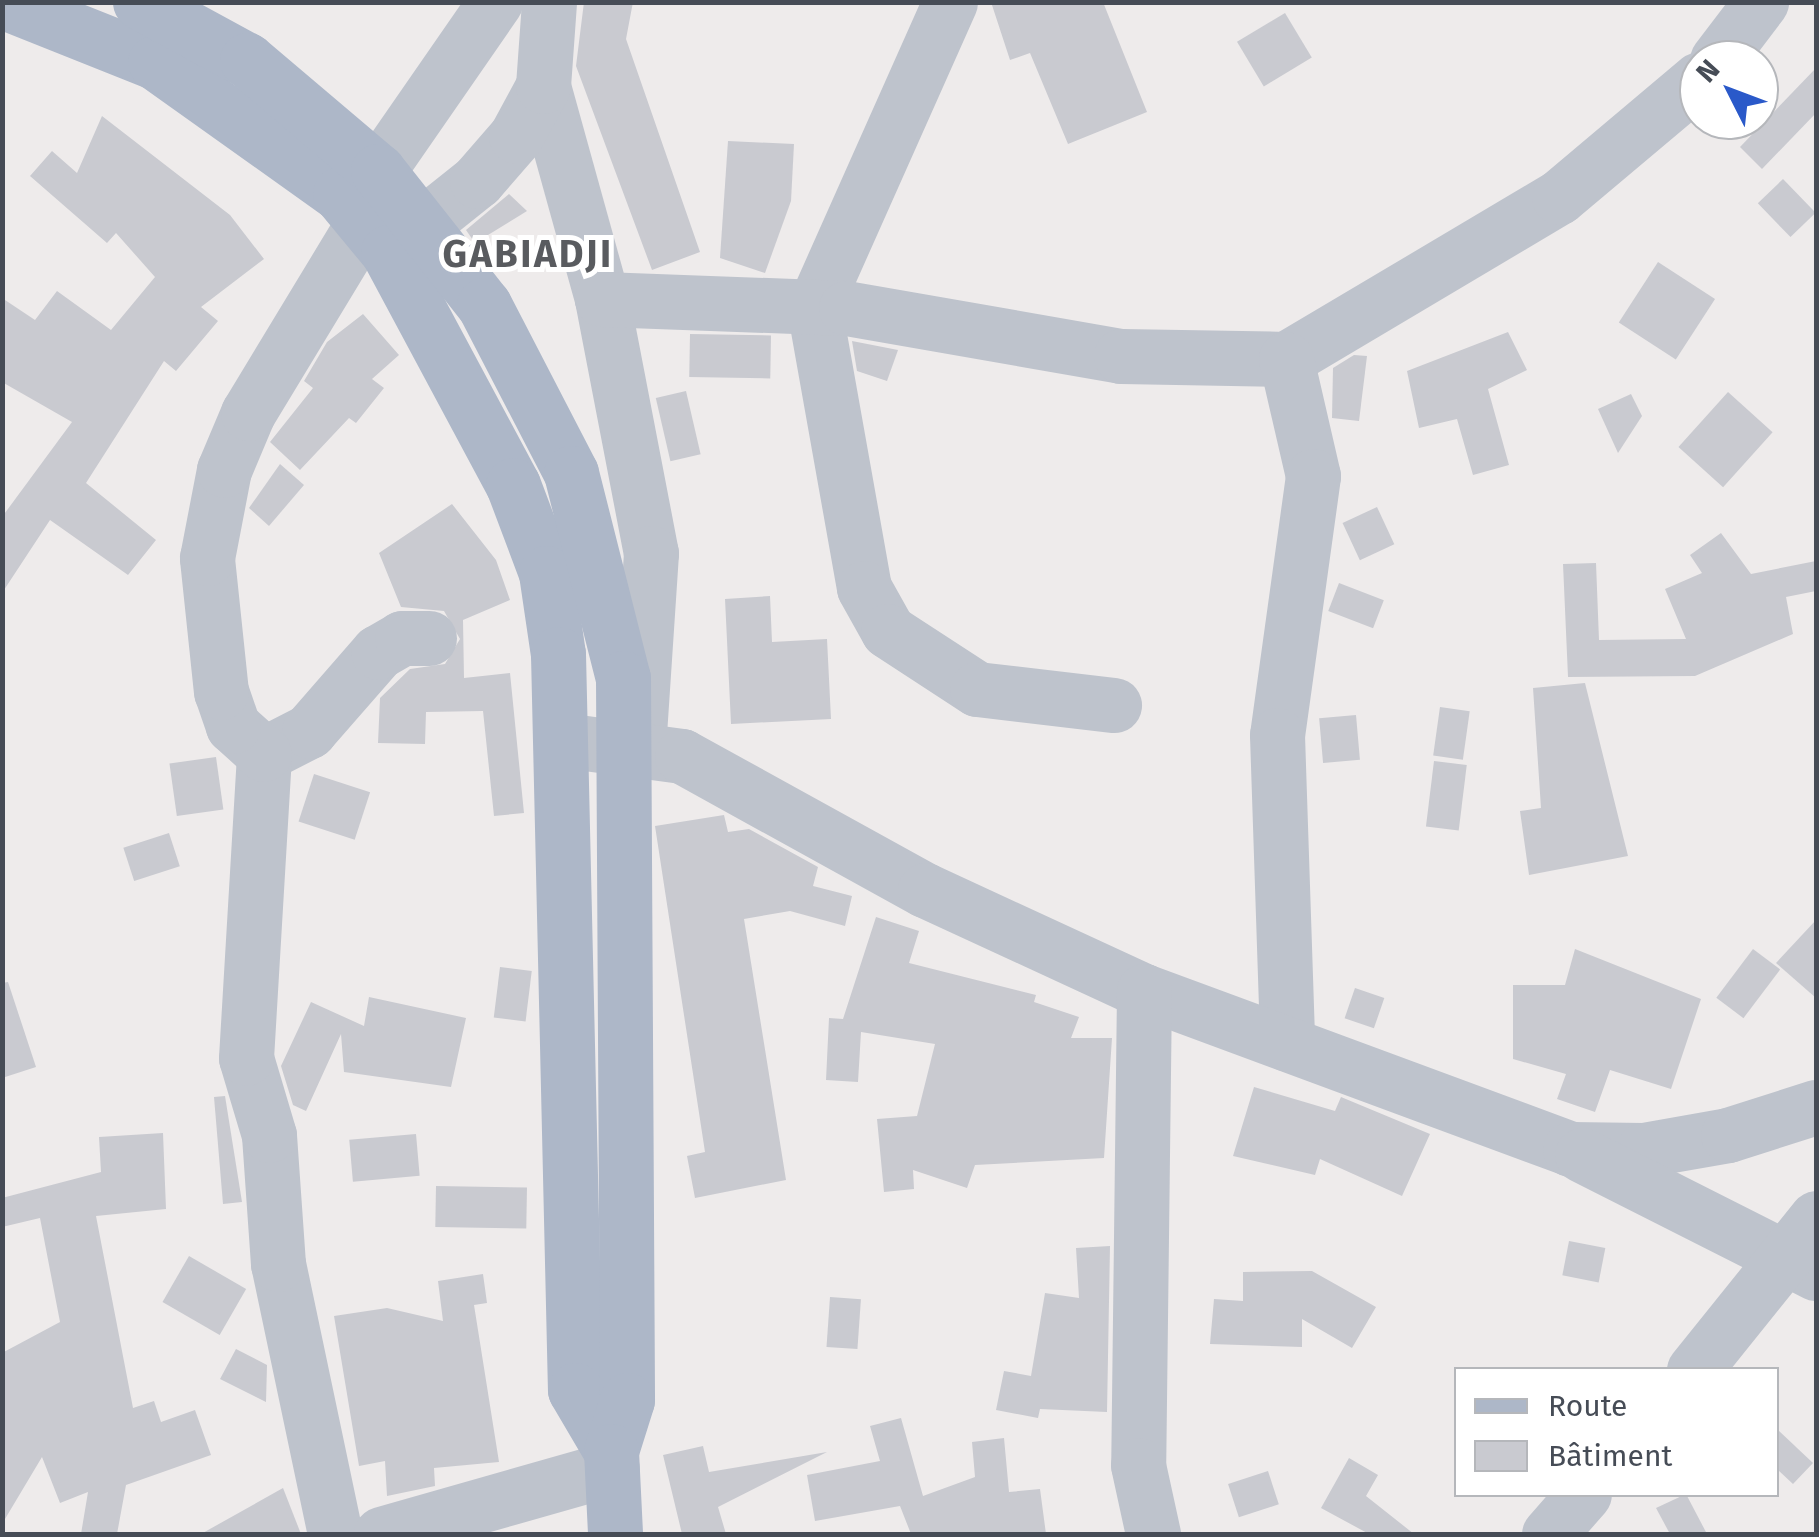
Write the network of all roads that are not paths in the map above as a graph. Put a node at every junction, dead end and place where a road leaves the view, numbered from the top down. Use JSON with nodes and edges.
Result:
{"nodes":[{"id":1,"x":4,"y":2,"type":"edge"},
{"id":2,"x":140,"y":2,"type":"edge"},
{"id":3,"x":495,"y":2,"type":"edge"},
{"id":4,"x":549,"y":2,"type":"edge"},
{"id":5,"x":950,"y":2,"type":"edge"},
{"id":6,"x":1761,"y":2,"type":"edge"},
{"id":7,"x":1732,"y":40,"type":"edge"},
{"id":8,"x":543,"y":86,"type":"junction"},
{"id":9,"x":1679,"y":96,"type":"edge"},
{"id":10,"x":379,"y":213,"type":"junction"},
{"id":11,"x":602,"y":299,"type":"junction"},
{"id":12,"x":814,"y":308,"type":"junction"},
{"id":13,"x":1286,"y":359,"type":"junction"},
{"id":14,"x":429,"y":638,"type":"dead end"},
{"id":15,"x":1114,"y":705,"type":"dead end"},
{"id":16,"x":564,"y":740,"type":"junction"},
{"id":17,"x":631,"y":743,"type":"junction"},
{"id":18,"x":264,"y":754,"type":"junction"},
{"id":19,"x":1144,"y":991,"type":"junction"},
{"id":20,"x":1287,"y":1044,"type":"junction"},
{"id":21,"x":1816,"y":1106,"type":"edge"},
{"id":22,"x":1570,"y":1149,"type":"junction"},
{"id":23,"x":1807,"y":1250,"type":"edge"},
{"id":24,"x":1697,"y":1367,"type":"edge"},
{"id":25,"x":612,"y":1460,"type":"junction"},
{"id":26,"x":1581,"y":1497,"type":"edge"},
{"id":27,"x":335,"y":1534,"type":"edge"},
{"id":28,"x":381,"y":1534,"type":"edge"},
{"id":29,"x":616,"y":1534,"type":"edge"},
{"id":30,"x":1153,"y":1534,"type":"edge"},
{"id":31,"x":1549,"y":1534,"type":"edge"}],
"edges":[{"from":1,"to":10,"type":"main road"},
{"from":2,"to":10,"type":"main road"},
{"from":3,"to":10,"type":"street"},
{"from":4,"to":8,"type":"street"},
{"from":5,"to":12,"type":"street"},
{"from":6,"to":7,"type":"street"},
{"from":8,"to":10,"type":"street"},
{"from":8,"to":11,"type":"street"},
{"from":9,"to":13,"type":"street"},
{"from":10,"to":16,"type":"main road"},
{"from":10,"to":17,"type":"main road"},
{"from":10,"to":18,"type":"street"},
{"from":11,"to":12,"type":"street"},
{"from":11,"to":17,"type":"street"},
{"from":12,"to":13,"type":"street"},
{"from":12,"to":15,"type":"street"},
{"from":13,"to":20,"type":"street"},
{"from":14,"to":18,"type":"street"},
{"from":16,"to":17,"type":"street"},
{"from":16,"to":25,"type":"main road"},
{"from":17,"to":19,"type":"street"},
{"from":17,"to":25,"type":"main road"},
{"from":18,"to":27,"type":"street"},
{"from":19,"to":20,"type":"street"},
{"from":19,"to":30,"type":"street"},
{"from":20,"to":22,"type":"street"},
{"from":21,"to":22,"type":"street"},
{"from":22,"to":23,"type":"street"},
{"from":23,"to":24,"type":"street"},
{"from":25,"to":28,"type":"street"},
{"from":25,"to":29,"type":"main road"},
{"from":26,"to":31,"type":"street"}]}
